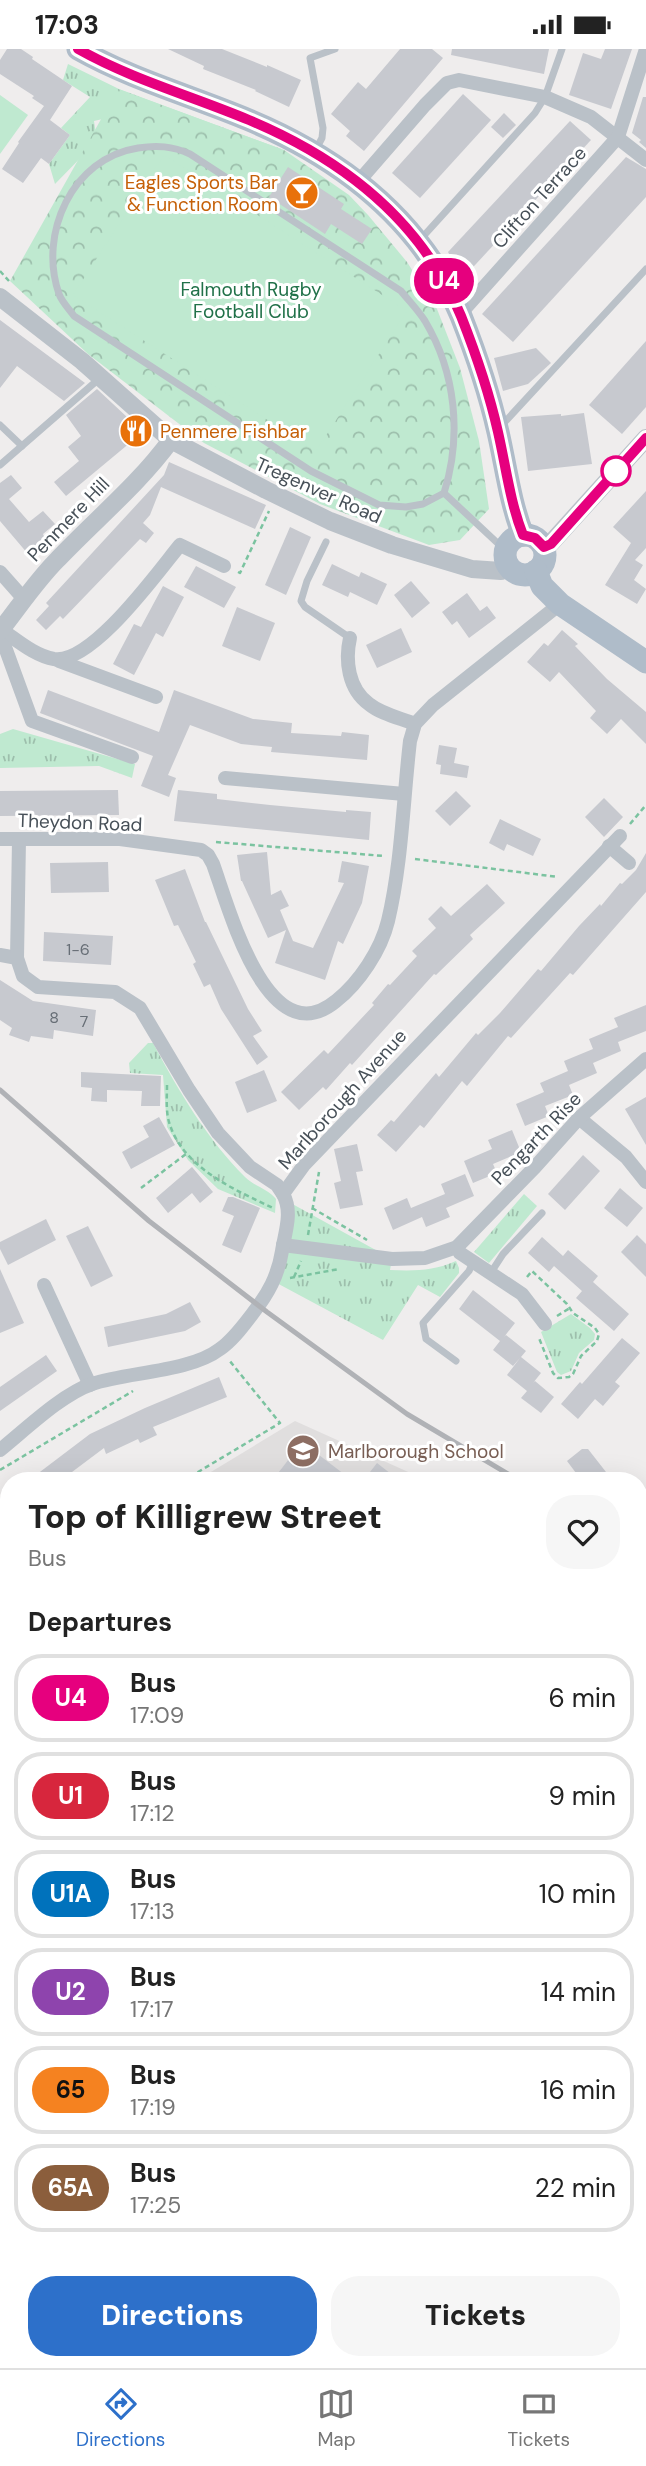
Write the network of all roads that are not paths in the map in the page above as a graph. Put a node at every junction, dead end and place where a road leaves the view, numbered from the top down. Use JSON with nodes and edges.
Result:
{"nodes":[{"id":1,"x":78,"y":49,"type":"edge"},
{"id":2,"x":335,"y":49,"type":"edge"},
{"id":3,"x":562,"y":49,"type":"edge"},
{"id":4,"x":646,"y":49,"type":"edge"},
{"id":5,"x":545,"y":97,"type":"junction"},
{"id":6,"x":618,"y":137,"type":"junction"},
{"id":7,"x":314,"y":153,"type":"junction"},
{"id":8,"x":646,"y":160,"type":"edge"},
{"id":9,"x":359,"y":181,"type":"junction"},
{"id":10,"x":419,"y":241,"type":"junction"},
{"id":11,"x":646,"y":269,"type":"edge"},
{"id":12,"x":0,"y":297,"type":"edge"},
{"id":13,"x":460,"y":314,"type":"junction"},
{"id":14,"x":101,"y":378,"type":"junction"},
{"id":15,"x":0,"y":425,"type":"edge"},
{"id":16,"x":498,"y":430,"type":"junction"},
{"id":17,"x":646,"y":438,"type":"edge"},
{"id":18,"x":171,"y":440,"type":"junction"},
{"id":19,"x":22,"y":446,"type":"junction"},
{"id":20,"x":0,"y":465,"type":"edge"},
{"id":21,"x":444,"y":493,"type":"junction"},
{"id":22,"x":523,"y":535,"type":"junction"},
{"id":23,"x":326,"y":541,"type":"dead end"},
{"id":24,"x":544,"y":547,"type":"junction"},
{"id":25,"x":508,"y":559,"type":"junction"},
{"id":26,"x":225,"y":566,"type":"road end"},
{"id":27,"x":536,"y":571,"type":"junction"},
{"id":28,"x":0,"y":572,"type":"edge"},
{"id":29,"x":24,"y":599,"type":"junction"},
{"id":30,"x":560,"y":604,"type":"junction"},
{"id":31,"x":1,"y":635,"type":"edge"},
{"id":32,"x":350,"y":638,"type":"joint"},
{"id":33,"x":54,"y":659,"type":"junction"},
{"id":34,"x":646,"y":662,"type":"edge"},
{"id":35,"x":156,"y":697,"type":"dead end"},
{"id":36,"x":415,"y":724,"type":"junction"},
{"id":37,"x":132,"y":757,"type":"dead end"},
{"id":38,"x":225,"y":778,"type":"dead end"},
{"id":39,"x":404,"y":795,"type":"junction"},
{"id":40,"x":0,"y":839,"type":"edge"},
{"id":41,"x":19,"y":840,"type":"junction"},
{"id":42,"x":629,"y":863,"type":"dead end"},
{"id":43,"x":0,"y":955,"type":"edge"},
{"id":44,"x":17,"y":958,"type":"junction"},
{"id":45,"x":646,"y":1059,"type":"edge"},
{"id":46,"x":579,"y":1118,"type":"junction"},
{"id":47,"x":646,"y":1182,"type":"edge"},
{"id":48,"x":283,"y":1194,"type":"junction"},
{"id":49,"x":542,"y":1213,"type":"dead end"},
{"id":50,"x":283,"y":1245,"type":"junction"},
{"id":51,"x":457,"y":1247,"type":"junction"},
{"id":52,"x":473,"y":1262,"type":"junction"},
{"id":53,"x":490,"y":1273,"type":"junction"},
{"id":54,"x":44,"y":1285,"type":"dead end"},
{"id":55,"x":545,"y":1324,"type":"dead end"},
{"id":56,"x":456,"y":1361,"type":"dead end"},
{"id":57,"x":90,"y":1385,"type":"junction"},
{"id":58,"x":0,"y":1450,"type":"edge"}],
"edges":[{"from":1,"to":7,"type":"main road"},
{"from":2,"to":7,"type":"lane"},
{"from":3,"to":5,"type":"lane"},
{"from":4,"to":6,"type":"street"},
{"from":5,"to":6,"type":"street"},
{"from":5,"to":9,"type":"street"},
{"from":5,"to":10,"type":"lane"},
{"from":6,"to":8,"type":"street"},
{"from":6,"to":13,"type":"street","name":"Clifton Terrace"},
{"from":7,"to":9,"type":"main road"},
{"from":9,"to":10,"type":"main road"},
{"from":10,"to":13,"type":"main road"},
{"from":11,"to":16,"type":"lane"},
{"from":12,"to":14,"type":"street","name":"Tregenver Road"},
{"from":13,"to":16,"type":"main road"},
{"from":14,"to":18,"type":"street","name":"Tregenver Road"},
{"from":14,"to":19,"type":"lane"},
{"from":15,"to":19,"type":"lane"},
{"from":16,"to":22,"type":"main road"},
{"from":17,"to":24,"type":"street"},
{"from":18,"to":25,"type":"street","name":"Tregenver Road"},
{"from":18,"to":29,"type":"street","name":"Penmere Hill"},
{"from":19,"to":20,"type":"lane"},
{"from":21,"to":21,"type":"lane"},
{"from":21,"to":25,"type":"lane"},
{"from":22,"to":24,"type":"main road"},
{"from":22,"to":25,"type":"main road"},
{"from":23,"to":32,"type":"lane"},
{"from":24,"to":27,"type":"main road"},
{"from":25,"to":27,"type":"main road"},
{"from":26,"to":33,"type":"street"},
{"from":27,"to":30,"type":"main road"},
{"from":28,"to":29,"type":"street"},
{"from":29,"to":31,"type":"street","name":"Penmere Hill"},
{"from":30,"to":34,"type":"main road"},
{"from":30,"to":36,"type":"street"},
{"from":31,"to":33,"type":"street"},
{"from":31,"to":37,"type":"street"},
{"from":32,"to":36,"type":"street"},
{"from":33,"to":35,"type":"street"},
{"from":36,"to":39,"type":"street"},
{"from":38,"to":39,"type":"street"},
{"from":39,"to":41,"type":"street","name":"Theydon Road"},
{"from":40,"to":41,"type":"street","name":"Theydon Road"},
{"from":41,"to":44,"type":"street"},
{"from":42,"to":48,"type":"street","name":"Marlborough Avenue"},
{"from":43,"to":44,"type":"street"},
{"from":44,"to":48,"type":"street"},
{"from":45,"to":46,"type":"street","name":"Pengarth Rise"},
{"from":46,"to":47,"type":"street"},
{"from":46,"to":51,"type":"street","name":"Pengarth Rise"},
{"from":48,"to":50,"type":"street","name":"Marlborough Avenue"},
{"from":49,"to":53,"type":"lane"},
{"from":50,"to":51,"type":"street","name":"Pengarth Rise"},
{"from":50,"to":57,"type":"street","name":"Marlborough Avenue"},
{"from":51,"to":52,"type":"street"},
{"from":52,"to":53,"type":"street"},
{"from":52,"to":56,"type":"lane"},
{"from":53,"to":55,"type":"street"},
{"from":54,"to":57,"type":"street"},
{"from":57,"to":58,"type":"street","name":"Marlborough Avenue"}]}
